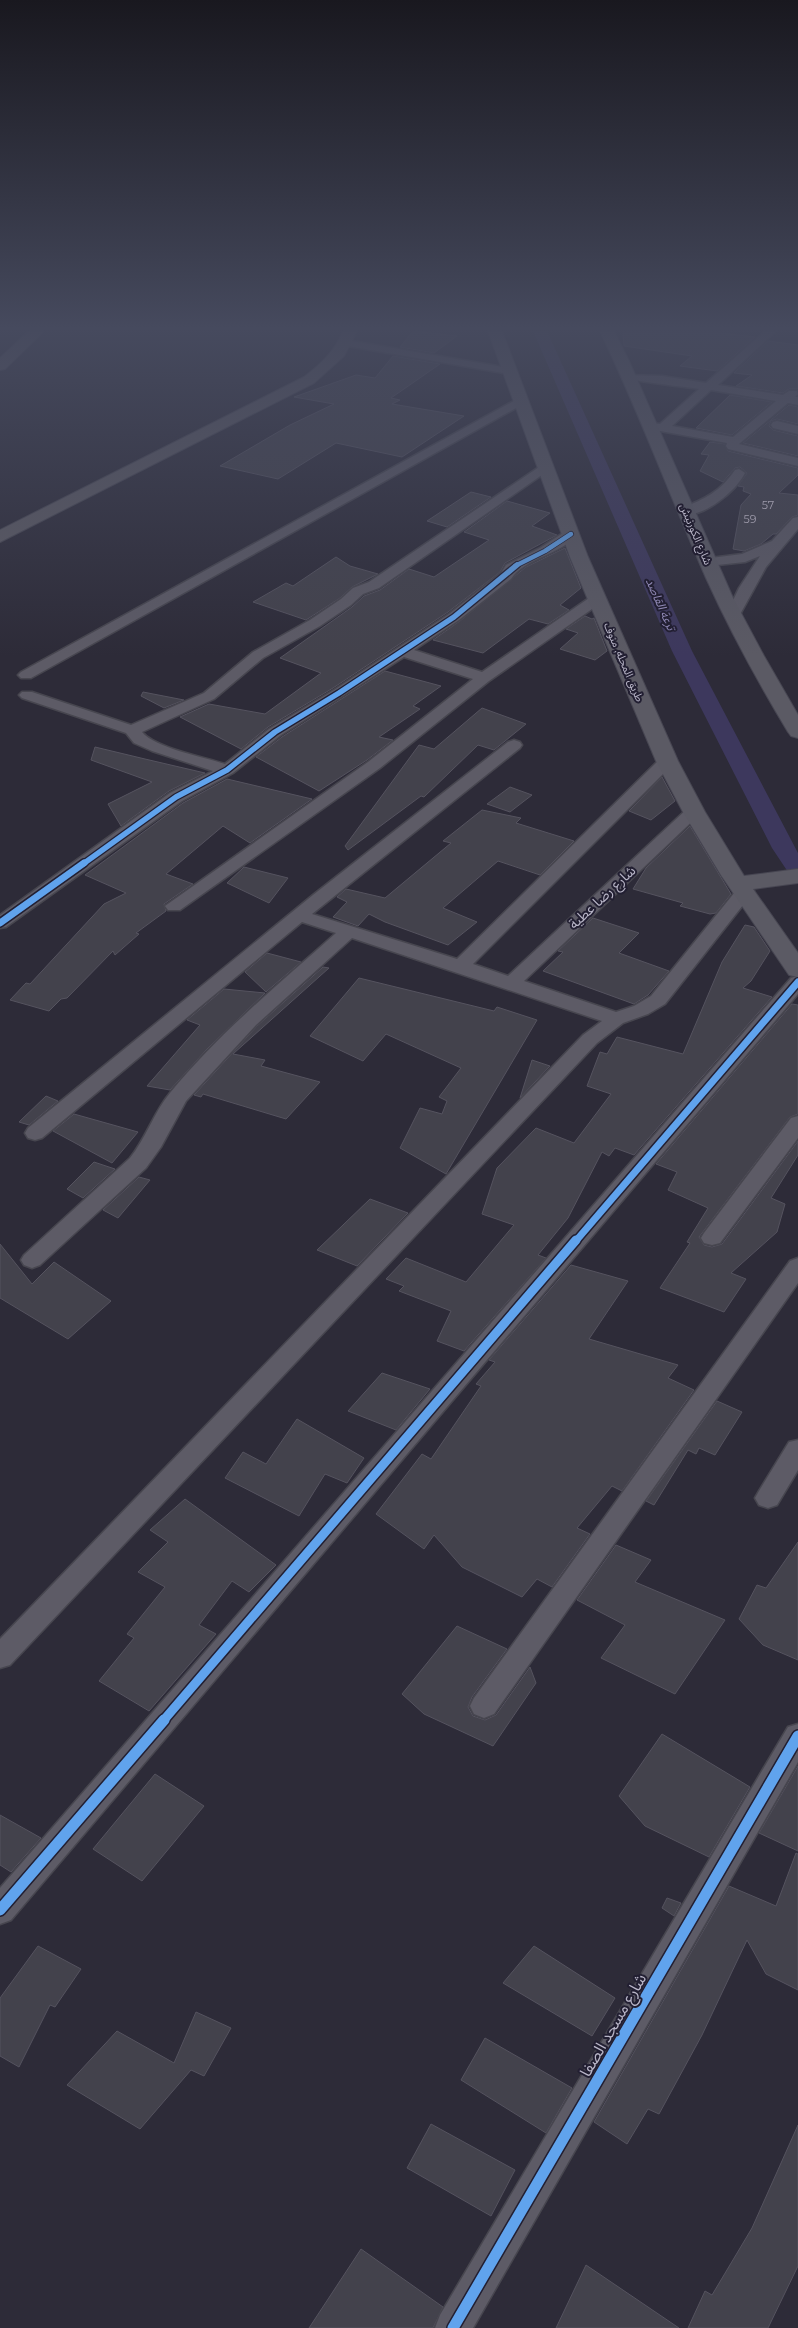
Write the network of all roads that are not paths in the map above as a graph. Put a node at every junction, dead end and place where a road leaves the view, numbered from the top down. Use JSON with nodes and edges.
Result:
{"nodes":[{"id":1,"x":191,"y":440,"type":"edge"},
{"id":2,"x":451,"y":440,"type":"edge"},
{"id":3,"x":535,"y":440,"type":"edge"},
{"id":4,"x":661,"y":440,"type":"edge"},
{"id":5,"x":727,"y":440,"type":"edge"},
{"id":6,"x":735,"y":441,"type":"joint"},
{"id":7,"x":798,"y":462,"type":"edge"},
{"id":8,"x":545,"y":467,"type":"junction"},
{"id":9,"x":739,"y":473,"type":"dead end"},
{"id":10,"x":686,"y":511,"type":"junction"},
{"id":11,"x":798,"y":521,"type":"edge"},
{"id":12,"x":571,"y":534,"type":"junction"},
{"id":13,"x":0,"y":536,"type":"edge"},
{"id":14,"x":778,"y":542,"type":"junction"},
{"id":15,"x":708,"y":562,"type":"junction"},
{"id":16,"x":597,"y":599,"type":"junction"},
{"id":17,"x":733,"y":615,"type":"junction"},
{"id":18,"x":402,"y":651,"type":"junction"},
{"id":19,"x":26,"y":675,"type":"dead end"},
{"id":20,"x":484,"y":678,"type":"junction"},
{"id":21,"x":27,"y":695,"type":"dead end"},
{"id":22,"x":132,"y":730,"type":"junction"},
{"id":23,"x":798,"y":732,"type":"edge"},
{"id":24,"x":514,"y":745,"type":"dead end"},
{"id":25,"x":667,"y":762,"type":"junction"},
{"id":26,"x":227,"y":770,"type":"junction"},
{"id":27,"x":694,"y":812,"type":"junction"},
{"id":28,"x":798,"y":876,"type":"edge"},
{"id":29,"x":742,"y":888,"type":"junction"},
{"id":30,"x":174,"y":906,"type":"dead end"},
{"id":31,"x":300,"y":916,"type":"junction"},
{"id":32,"x":0,"y":923,"type":"edge"},
{"id":33,"x":350,"y":931,"type":"junction"},
{"id":34,"x":460,"y":966,"type":"junction"},
{"id":35,"x":798,"y":970,"type":"edge"},
{"id":36,"x":798,"y":982,"type":"edge"},
{"id":37,"x":511,"y":983,"type":"junction"},
{"id":38,"x":616,"y":1019,"type":"junction"},
{"id":39,"x":798,"y":1123,"type":"edge"},
{"id":40,"x":35,"y":1134,"type":"dead end"},
{"id":41,"x":712,"y":1238,"type":"dead end"},
{"id":42,"x":32,"y":1260,"type":"dead end"},
{"id":43,"x":798,"y":1266,"type":"edge"},
{"id":44,"x":798,"y":1449,"type":"edge"},
{"id":45,"x":768,"y":1498,"type":"dead end"},
{"id":46,"x":0,"y":1657,"type":"edge"},
{"id":47,"x":484,"y":1706,"type":"dead end"},
{"id":48,"x":798,"y":1736,"type":"edge"},
{"id":49,"x":0,"y":1910,"type":"edge"},
{"id":50,"x":453,"y":2328,"type":"edge"}],
"edges":[{"from":1,"to":13,"type":"highway"},
{"from":2,"to":19,"type":"street"},
{"from":3,"to":8,"type":"main road","name":"طريق المحله, منوف"},
{"from":4,"to":10,"type":"main road","name":"شارع الكورنيش"},
{"from":5,"to":6,"type":"street"},
{"from":6,"to":7,"type":"street"},
{"from":8,"to":12,"type":"main road","name":"طريق المحله, منوف"},
{"from":8,"to":22,"type":"street"},
{"from":9,"to":10,"type":"street"},
{"from":10,"to":15,"type":"main road","name":"شارع الكورنيش"},
{"from":11,"to":14,"type":"street"},
{"from":12,"to":16,"type":"main road","name":"طريق المحله, منوف"},
{"from":12,"to":18,"type":"street"},
{"from":14,"to":15,"type":"street"},
{"from":14,"to":17,"type":"street"},
{"from":15,"to":17,"type":"main road","name":"شارع الكورنيش"},
{"from":16,"to":20,"type":"street"},
{"from":16,"to":25,"type":"main road","name":"طريق المحله, منوف"},
{"from":17,"to":23,"type":"main road","name":"شارع الكورنيش"},
{"from":18,"to":20,"type":"street"},
{"from":18,"to":26,"type":"street"},
{"from":20,"to":30,"type":"street"},
{"from":21,"to":22,"type":"street"},
{"from":22,"to":26,"type":"street"},
{"from":24,"to":31,"type":"street"},
{"from":25,"to":27,"type":"main road","name":"طريق المحله, منوف"},
{"from":25,"to":34,"type":"street"},
{"from":26,"to":32,"type":"street"},
{"from":27,"to":29,"type":"main road","name":"طريق المحله, منوف"},
{"from":27,"to":37,"type":"street","name":"شارع رضا عطية"},
{"from":28,"to":29,"type":"main road"},
{"from":29,"to":35,"type":"main road","name":"طريق المحله, منوف"},
{"from":29,"to":38,"type":"street"},
{"from":31,"to":33,"type":"street"},
{"from":31,"to":40,"type":"street"},
{"from":33,"to":34,"type":"street"},
{"from":33,"to":42,"type":"street"},
{"from":34,"to":37,"type":"street"},
{"from":36,"to":49,"type":"street"},
{"from":37,"to":38,"type":"street"},
{"from":38,"to":46,"type":"street"},
{"from":39,"to":41,"type":"street"},
{"from":43,"to":47,"type":"street"},
{"from":44,"to":45,"type":"street"},
{"from":48,"to":50,"type":"street","name":"شارع مسجد الصفا"}]}
